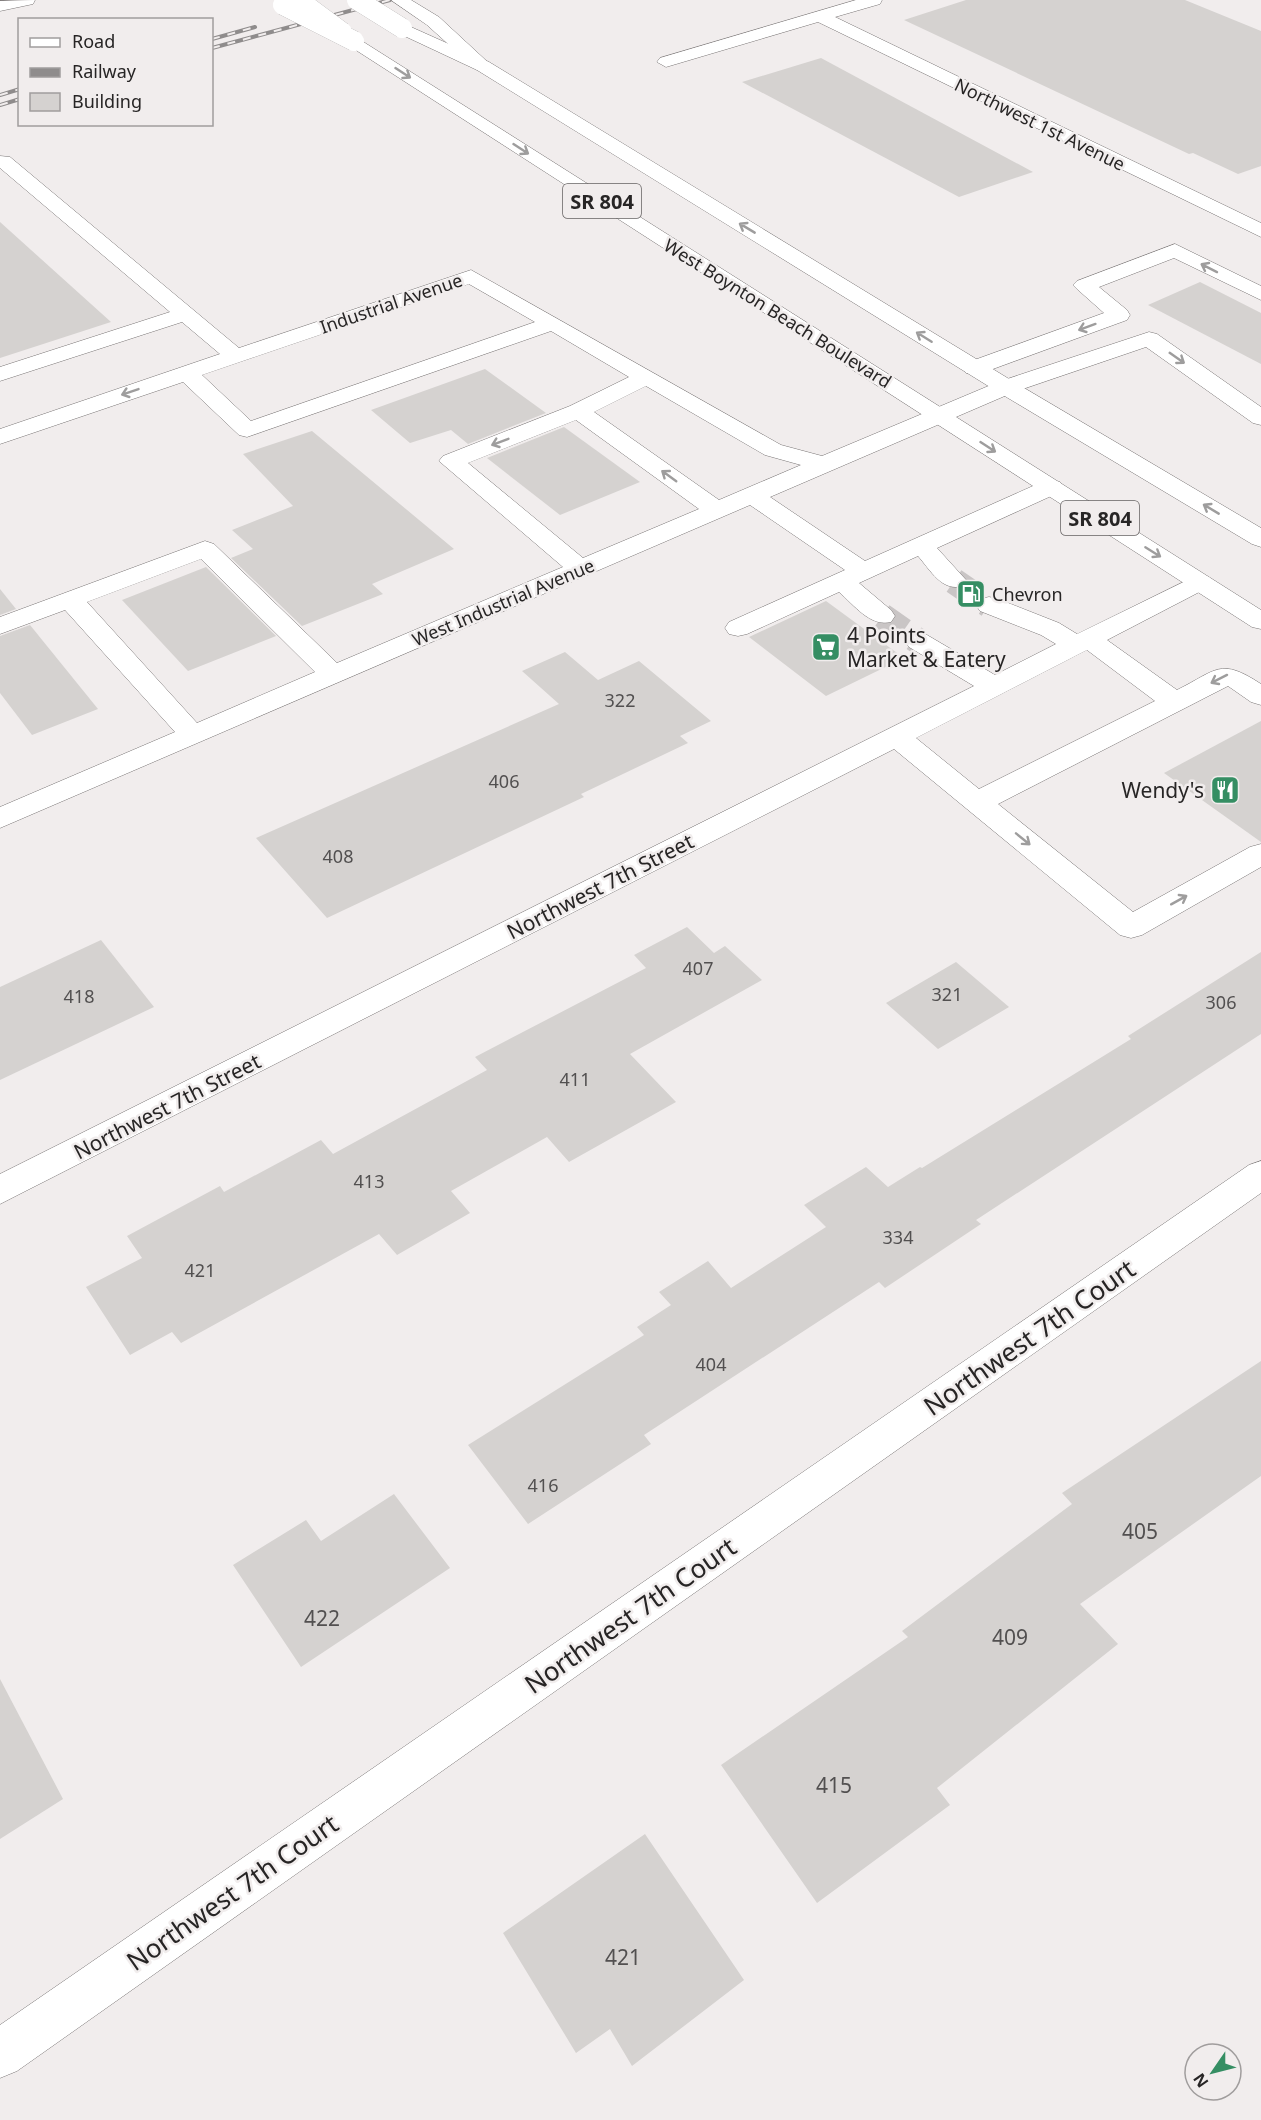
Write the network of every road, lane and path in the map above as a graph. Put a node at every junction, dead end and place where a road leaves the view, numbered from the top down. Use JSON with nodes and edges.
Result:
{"nodes":[{"id":1,"x":27,"y":0,"type":"edge"},
{"id":2,"x":357,"y":0,"type":"edge"},
{"id":3,"x":399,"y":0,"type":"edge"},
{"id":4,"x":874,"y":0,"type":"edge"},
{"id":5,"x":289,"y":2,"type":"edge"},
{"id":6,"x":0,"y":6,"type":"edge"},
{"id":7,"x":819,"y":16,"type":"junction"},
{"id":8,"x":666,"y":62,"type":"dead end"},
{"id":9,"x":483,"y":66,"type":"junction"},
{"id":10,"x":0,"y":162,"type":"edge"},
{"id":11,"x":1261,"y":231,"type":"edge"},
{"id":12,"x":1261,"y":294,"type":"edge"},
{"id":13,"x":185,"y":314,"type":"junction"},
{"id":14,"x":1119,"y":315,"type":"junction"},
{"id":15,"x":552,"y":323,"type":"junction"},
{"id":16,"x":1149,"y":339,"type":"junction"},
{"id":17,"x":235,"y":356,"type":"junction"},
{"id":18,"x":974,"y":368,"type":"junction"},
{"id":19,"x":186,"y":373,"type":"junction"},
{"id":20,"x":0,"y":374,"type":"edge"},
{"id":21,"x":646,"y":377,"type":"junction"},
{"id":22,"x":1006,"y":387,"type":"junction"},
{"id":23,"x":578,"y":411,"type":"junction"},
{"id":24,"x":939,"y":415,"type":"junction"},
{"id":25,"x":1261,"y":418,"type":"edge"},
{"id":26,"x":0,"y":436,"type":"edge"},
{"id":27,"x":822,"y":464,"type":"junction"},
{"id":28,"x":1051,"y":487,"type":"junction"},
{"id":29,"x":752,"y":495,"type":"junction"},
{"id":30,"x":717,"y":510,"type":"junction"},
{"id":31,"x":1261,"y":539,"type":"edge"},
{"id":32,"x":922,"y":546,"type":"junction"},
{"id":33,"x":580,"y":568,"type":"junction"},
{"id":34,"x":853,"y":576,"type":"junction"},
{"id":35,"x":954,"y":581,"type":"tunnel mouth"},
{"id":36,"x":1200,"y":582,"type":"junction"},
{"id":37,"x":70,"y":600,"type":"junction"},
{"id":38,"x":989,"y":605,"type":"tunnel mouth"},
{"id":39,"x":882,"y":616,"type":"tunnel mouth"},
{"id":40,"x":1261,"y":621,"type":"edge"},
{"id":41,"x":0,"y":626,"type":"edge"},
{"id":42,"x":738,"y":628,"type":"dead end"},
{"id":43,"x":918,"y":641,"type":"tunnel mouth"},
{"id":44,"x":1082,"y":641,"type":"junction"},
{"id":45,"x":333,"y":675,"type":"junction"},
{"id":46,"x":994,"y":686,"type":"junction"},
{"id":47,"x":1261,"y":696,"type":"edge"},
{"id":48,"x":1175,"y":702,"type":"junction"},
{"id":49,"x":193,"y":735,"type":"junction"},
{"id":50,"x":896,"y":736,"type":"junction"},
{"id":51,"x":977,"y":802,"type":"junction"},
{"id":52,"x":0,"y":818,"type":"edge"},
{"id":53,"x":1261,"y":854,"type":"edge"},
{"id":54,"x":1261,"y":1175,"type":"edge"},
{"id":55,"x":0,"y":1190,"type":"edge"},
{"id":56,"x":0,"y":2054,"type":"edge"}],
"edges":[{"from":1,"to":6,"type":"main road"},
{"from":2,"to":9,"type":"main road","number":"SR 804","bridge":true},
{"from":3,"to":9,"type":"main road"},
{"from":4,"to":7,"type":"main road"},
{"from":5,"to":24,"type":"main road","name":"West Boynton Beach Boulevard","number":"SR 804","one_way":true,"bridge":true},
{"from":7,"to":8,"type":"main road"},
{"from":7,"to":11,"type":"main road","name":"Northwest 1st Avenue"},
{"from":18,"to":9,"type":"main road","number":"SR 804","one_way":true},
{"from":10,"to":13,"type":"main road"},
{"from":12,"to":14,"type":"main road","one_way":true},
{"from":13,"to":17,"type":"main road"},
{"from":13,"to":20,"type":"main road"},
{"from":14,"to":16,"type":"main road"},
{"from":14,"to":18,"type":"main road","one_way":true},
{"from":15,"to":17,"type":"main road","name":"Industrial Avenue"},
{"from":15,"to":19,"type":"main road"},
{"from":15,"to":21,"type":"main road","name":"Industrial Avenue"},
{"from":16,"to":22,"type":"main road","name":"West Industrial Avenue"},
{"from":16,"to":25,"type":"main road","one_way":true},
{"from":17,"to":19,"type":"main road","name":"Industrial Avenue"},
{"from":18,"to":22,"type":"main road","number":"SR 804"},
{"from":19,"to":26,"type":"main road","name":"Industrial Avenue","one_way":true},
{"from":21,"to":23,"type":"main road"},
{"from":21,"to":27,"type":"main road","name":"Industrial Avenue"},
{"from":22,"to":24,"type":"main road","name":"West Industrial Avenue"},
{"from":31,"to":22,"type":"main road","number":"SR 804","one_way":true},
{"from":30,"to":23,"type":"main road","one_way":true},
{"from":23,"to":33,"type":"main road","one_way":true},
{"from":24,"to":27,"type":"main road","name":"West Industrial Avenue"},
{"from":24,"to":28,"type":"main road","name":"West Boynton Beach Boulevard","number":"SR 804","one_way":true},
{"from":27,"to":29,"type":"main road","name":"West Industrial Avenue"},
{"from":28,"to":32,"type":"main road"},
{"from":28,"to":36,"type":"main road","name":"West Boynton Beach Boulevard","number":"SR 804","one_way":true},
{"from":29,"to":30,"type":"main road","name":"West Industrial Avenue"},
{"from":29,"to":34,"type":"main road"},
{"from":30,"to":33,"type":"main road","name":"West Industrial Avenue"},
{"from":32,"to":34,"type":"main road"},
{"from":32,"to":35,"type":"main road"},
{"from":33,"to":45,"type":"main road","name":"West Industrial Avenue"},
{"from":34,"to":39,"type":"main road"},
{"from":34,"to":42,"type":"main road"},
{"from":36,"to":40,"type":"main road","name":"West Boynton Beach Boulevard","number":"SR 804"},
{"from":36,"to":44,"type":"main road","name":"Northwest 7th Street"},
{"from":37,"to":41,"type":"main road"},
{"from":37,"to":45,"type":"main road"},
{"from":37,"to":49,"type":"main road"},
{"from":38,"to":44,"type":"main road"},
{"from":43,"to":46,"type":"main road"},
{"from":44,"to":46,"type":"main road","name":"Northwest 7th Street"},
{"from":44,"to":48,"type":"main road"},
{"from":45,"to":49,"type":"main road","name":"West Industrial Avenue"},
{"from":46,"to":50,"type":"main road","name":"Northwest 7th Street"},
{"from":47,"to":48,"type":"main road","one_way":true},
{"from":48,"to":51,"type":"main road"},
{"from":49,"to":52,"type":"main road","name":"West Industrial Avenue"},
{"from":50,"to":51,"type":"main road"},
{"from":50,"to":55,"type":"main road","name":"Northwest 7th Street"},
{"from":51,"to":53,"type":"main road","one_way":true},
{"from":54,"to":56,"type":"main road","name":"Northwest 7th Court"}]}
